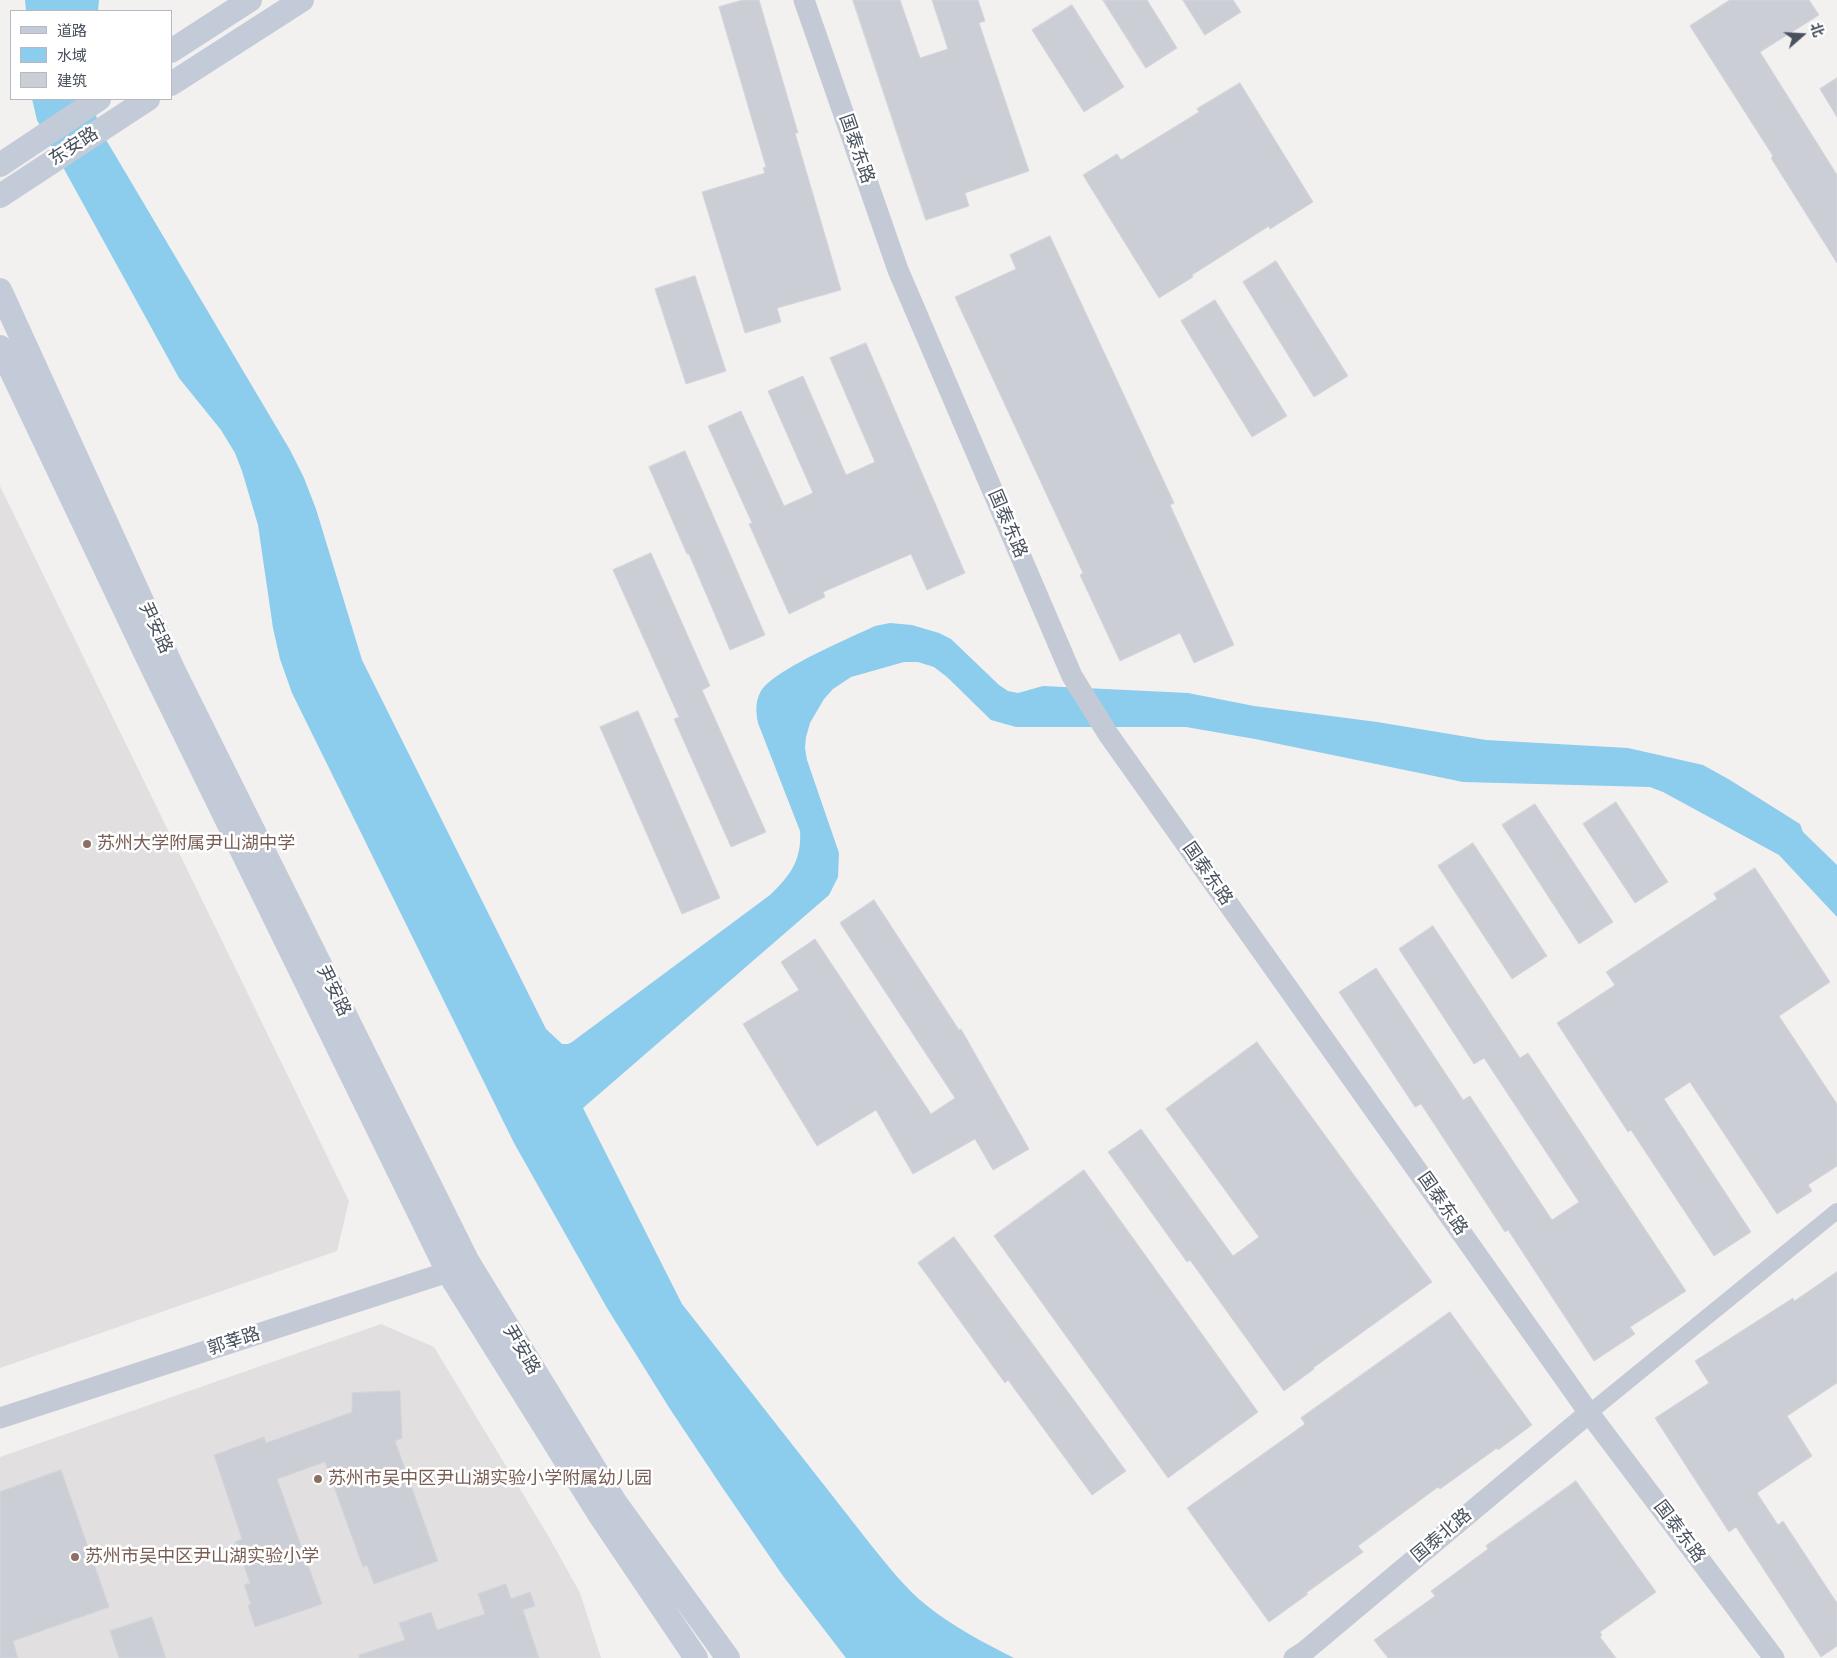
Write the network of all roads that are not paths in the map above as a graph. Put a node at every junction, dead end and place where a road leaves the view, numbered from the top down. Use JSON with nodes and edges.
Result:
{"nodes":[{"id":1,"x":250,"y":0,"type":"edge"},
{"id":2,"x":302,"y":0,"type":"edge"},
{"id":3,"x":804,"y":0,"type":"edge"},
{"id":4,"x":172,"y":50,"type":"edge"},
{"id":5,"x":172,"y":83,"type":"edge"},
{"id":6,"x":98,"y":100,"type":"edge"},
{"id":7,"x":146,"y":100,"type":"edge"},
{"id":8,"x":9,"y":159,"type":"edge"},
{"id":9,"x":0,"y":196,"type":"edge"},
{"id":10,"x":0,"y":290,"type":"edge"},
{"id":11,"x":0,"y":347,"type":"edge"},
{"id":12,"x":1837,"y":1211,"type":"edge"},
{"id":13,"x":458,"y":1267,"type":"junction"},
{"id":14,"x":1589,"y":1413,"type":"junction"},
{"id":15,"x":0,"y":1418,"type":"edge"},
{"id":16,"x":696,"y":1658,"type":"edge"},
{"id":17,"x":728,"y":1658,"type":"edge"},
{"id":18,"x":1294,"y":1658,"type":"edge"},
{"id":19,"x":1774,"y":1658,"type":"edge"}],
"edges":[{"from":1,"to":4,"type":"main road"},
{"from":2,"to":5,"type":"main road"},
{"from":3,"to":14,"type":"street","name":"国泰东路"},
{"from":6,"to":8,"type":"main road","name":"东安路"},
{"from":7,"to":9,"type":"main road","name":"东安路"},
{"from":10,"to":13,"type":"main road","name":"尹安路"},
{"from":11,"to":13,"type":"main road","name":"尹安路"},
{"from":12,"to":14,"type":"street"},
{"from":13,"to":15,"type":"street","name":"郭莘路"},
{"from":13,"to":16,"type":"main road","name":"尹安路"},
{"from":13,"to":17,"type":"main road","name":"尹安路"},
{"from":14,"to":18,"type":"street","name":"国泰北路"},
{"from":14,"to":19,"type":"street","name":"国泰东路"}]}
